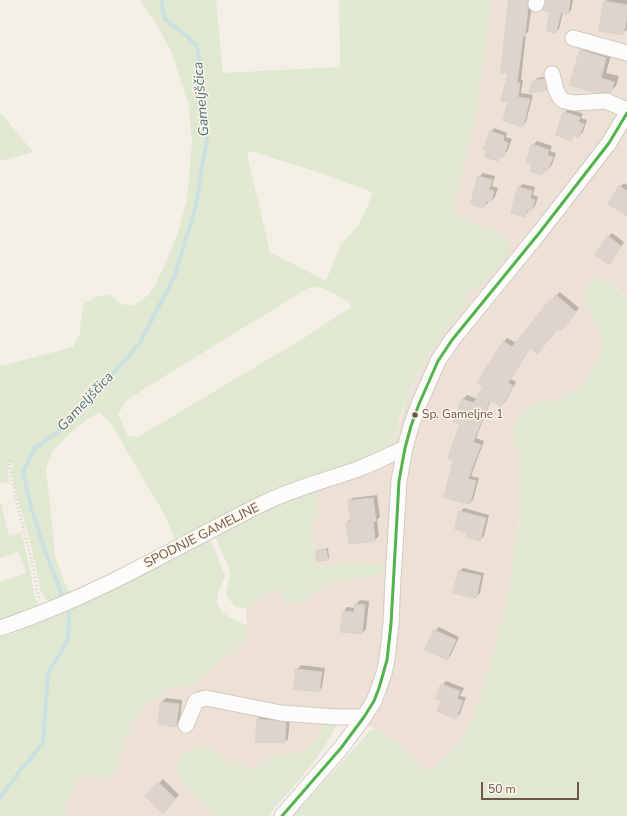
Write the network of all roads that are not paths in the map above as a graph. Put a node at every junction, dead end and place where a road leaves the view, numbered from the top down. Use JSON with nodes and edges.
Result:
{"nodes":[{"id":1,"x":573,"y":38,"type":"dead end"},
{"id":2,"x":627,"y":53,"type":"edge"},
{"id":3,"x":552,"y":74,"type":"dead end"},
{"id":4,"x":627,"y":111,"type":"edge"},
{"id":5,"x":405,"y":448,"type":"junction"},
{"id":6,"x":0,"y":628,"type":"edge"},
{"id":7,"x":364,"y":717,"type":"junction"},
{"id":8,"x":186,"y":725,"type":"dead end"},
{"id":9,"x":282,"y":816,"type":"edge"}],
"edges":[{"from":1,"to":2,"type":"street"},
{"from":3,"to":4,"type":"street"},
{"from":4,"to":5,"type":"street"},
{"from":5,"to":6,"type":"street","name":"SPODNJE GAMELJNE"},
{"from":5,"to":7,"type":"street"},
{"from":7,"to":8,"type":"street"},
{"from":7,"to":9,"type":"street"}]}
